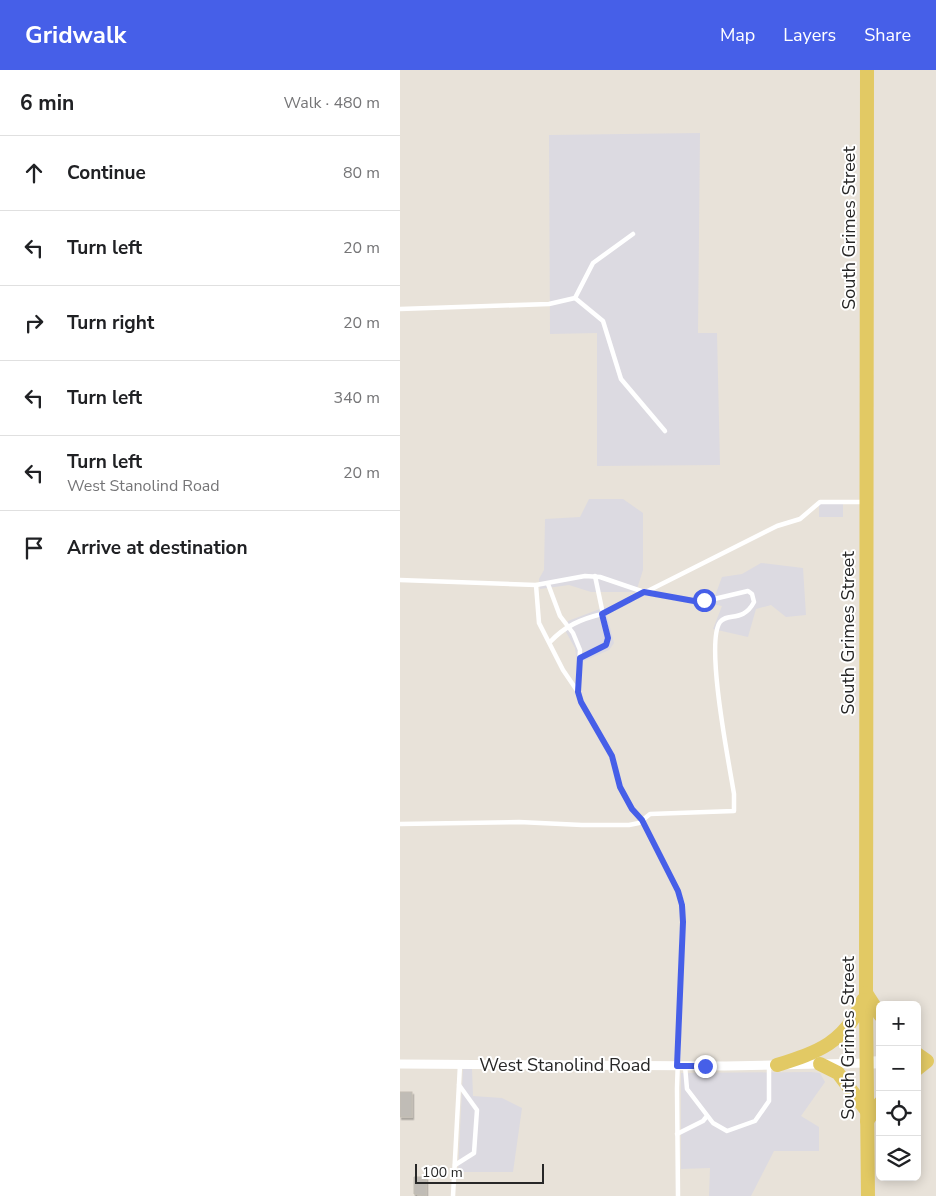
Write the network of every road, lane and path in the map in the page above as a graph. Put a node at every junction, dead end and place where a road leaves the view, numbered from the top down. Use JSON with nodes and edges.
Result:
{"nodes":[{"id":1,"x":867,"y":70,"type":"edge"},
{"id":2,"x":633,"y":234,"type":"dead end"},
{"id":3,"x":575,"y":298,"type":"junction"},
{"id":4,"x":400,"y":310,"type":"edge"},
{"id":5,"x":665,"y":431,"type":"dead end"},
{"id":6,"x":867,"y":502,"type":"junction"},
{"id":7,"x":595,"y":576,"type":"junction"},
{"id":8,"x":400,"y":580,"type":"edge"},
{"id":9,"x":548,"y":584,"type":"junction"},
{"id":10,"x":536,"y":585,"type":"junction"},
{"id":11,"x":644,"y":592,"type":"junction"},
{"id":12,"x":602,"y":614,"type":"junction"},
{"id":13,"x":568,"y":627,"type":"junction"},
{"id":14,"x":550,"y":642,"type":"junction"},
{"id":15,"x":580,"y":658,"type":"junction"},
{"id":16,"x":578,"y":692,"type":"junction"},
{"id":17,"x":642,"y":820,"type":"junction"},
{"id":18,"x":400,"y":824,"type":"edge"},
{"id":19,"x":866,"y":992,"type":"junction"},
{"id":20,"x":876,"y":1008,"type":"edge"},
{"id":21,"x":873,"y":1063,"type":"edge"},
{"id":22,"x":400,"y":1064,"type":"edge"},
{"id":23,"x":820,"y":1064,"type":"junction"},
{"id":24,"x":460,"y":1065,"type":"junction"},
{"id":25,"x":773,"y":1065,"type":"junction"},
{"id":26,"x":681,"y":1066,"type":"junction"},
{"id":27,"x":459,"y":1085,"type":"junction"},
{"id":28,"x":876,"y":1107,"type":"edge"},
{"id":29,"x":707,"y":1116,"type":"junction"},
{"id":30,"x":867,"y":1116,"type":"junction"},
{"id":31,"x":677,"y":1134,"type":"junction"},
{"id":32,"x":455,"y":1164,"type":"junction"},
{"id":33,"x":453,"y":1196,"type":"edge"},
{"id":34,"x":678,"y":1196,"type":"edge"},
{"id":35,"x":868,"y":1196,"type":"edge"}],
"edges":[{"from":1,"to":6,"type":"main road","name":"South Grimes Street"},
{"from":2,"to":3,"type":"lane"},
{"from":3,"to":4,"type":"lane"},
{"from":3,"to":5,"type":"lane"},
{"from":6,"to":11,"type":"lane"},
{"from":6,"to":19,"type":"main road","name":"South Grimes Street"},
{"from":7,"to":9,"type":"lane"},
{"from":7,"to":11,"type":"lane"},
{"from":7,"to":12,"type":"lane"},
{"from":8,"to":10,"type":"lane"},
{"from":9,"to":10,"type":"lane"},
{"from":9,"to":13,"type":"lane"},
{"from":10,"to":14,"type":"lane"},
{"from":11,"to":12,"type":"lane"},
{"from":11,"to":17,"type":"lane"},
{"from":12,"to":13,"type":"lane"},
{"from":12,"to":15,"type":"lane"},
{"from":13,"to":14,"type":"lane"},
{"from":13,"to":15,"type":"lane"},
{"from":14,"to":16,"type":"lane"},
{"from":15,"to":16,"type":"lane"},
{"from":16,"to":17,"type":"lane"},
{"from":17,"to":18,"type":"lane"},
{"from":17,"to":26,"type":"lane"},
{"from":19,"to":20,"type":"main road"},
{"from":19,"to":21,"type":"main road","name":"South Grimes Street"},
{"from":19,"to":25,"type":"main road"},
{"from":21,"to":23,"type":"street","name":"West Stanolind Road"},
{"from":21,"to":30,"type":"main road","name":"South Grimes Street"},
{"from":22,"to":24,"type":"street","name":"West Stanolind Road"},
{"from":23,"to":25,"type":"street","name":"West Stanolind Road"},
{"from":23,"to":30,"type":"main road"},
{"from":24,"to":26,"type":"street","name":"West Stanolind Road"},
{"from":24,"to":27,"type":"lane"},
{"from":25,"to":26,"type":"street","name":"West Stanolind Road"},
{"from":25,"to":29,"type":"lane"},
{"from":26,"to":29,"type":"lane"},
{"from":26,"to":31,"type":"lane"},
{"from":27,"to":32,"type":"lane"},
{"from":27,"to":32,"type":"lane"},
{"from":28,"to":30,"type":"main road"},
{"from":29,"to":31,"type":"lane"},
{"from":30,"to":35,"type":"main road","name":"South Grimes Street"},
{"from":31,"to":34,"type":"lane"},
{"from":32,"to":33,"type":"lane"}]}
